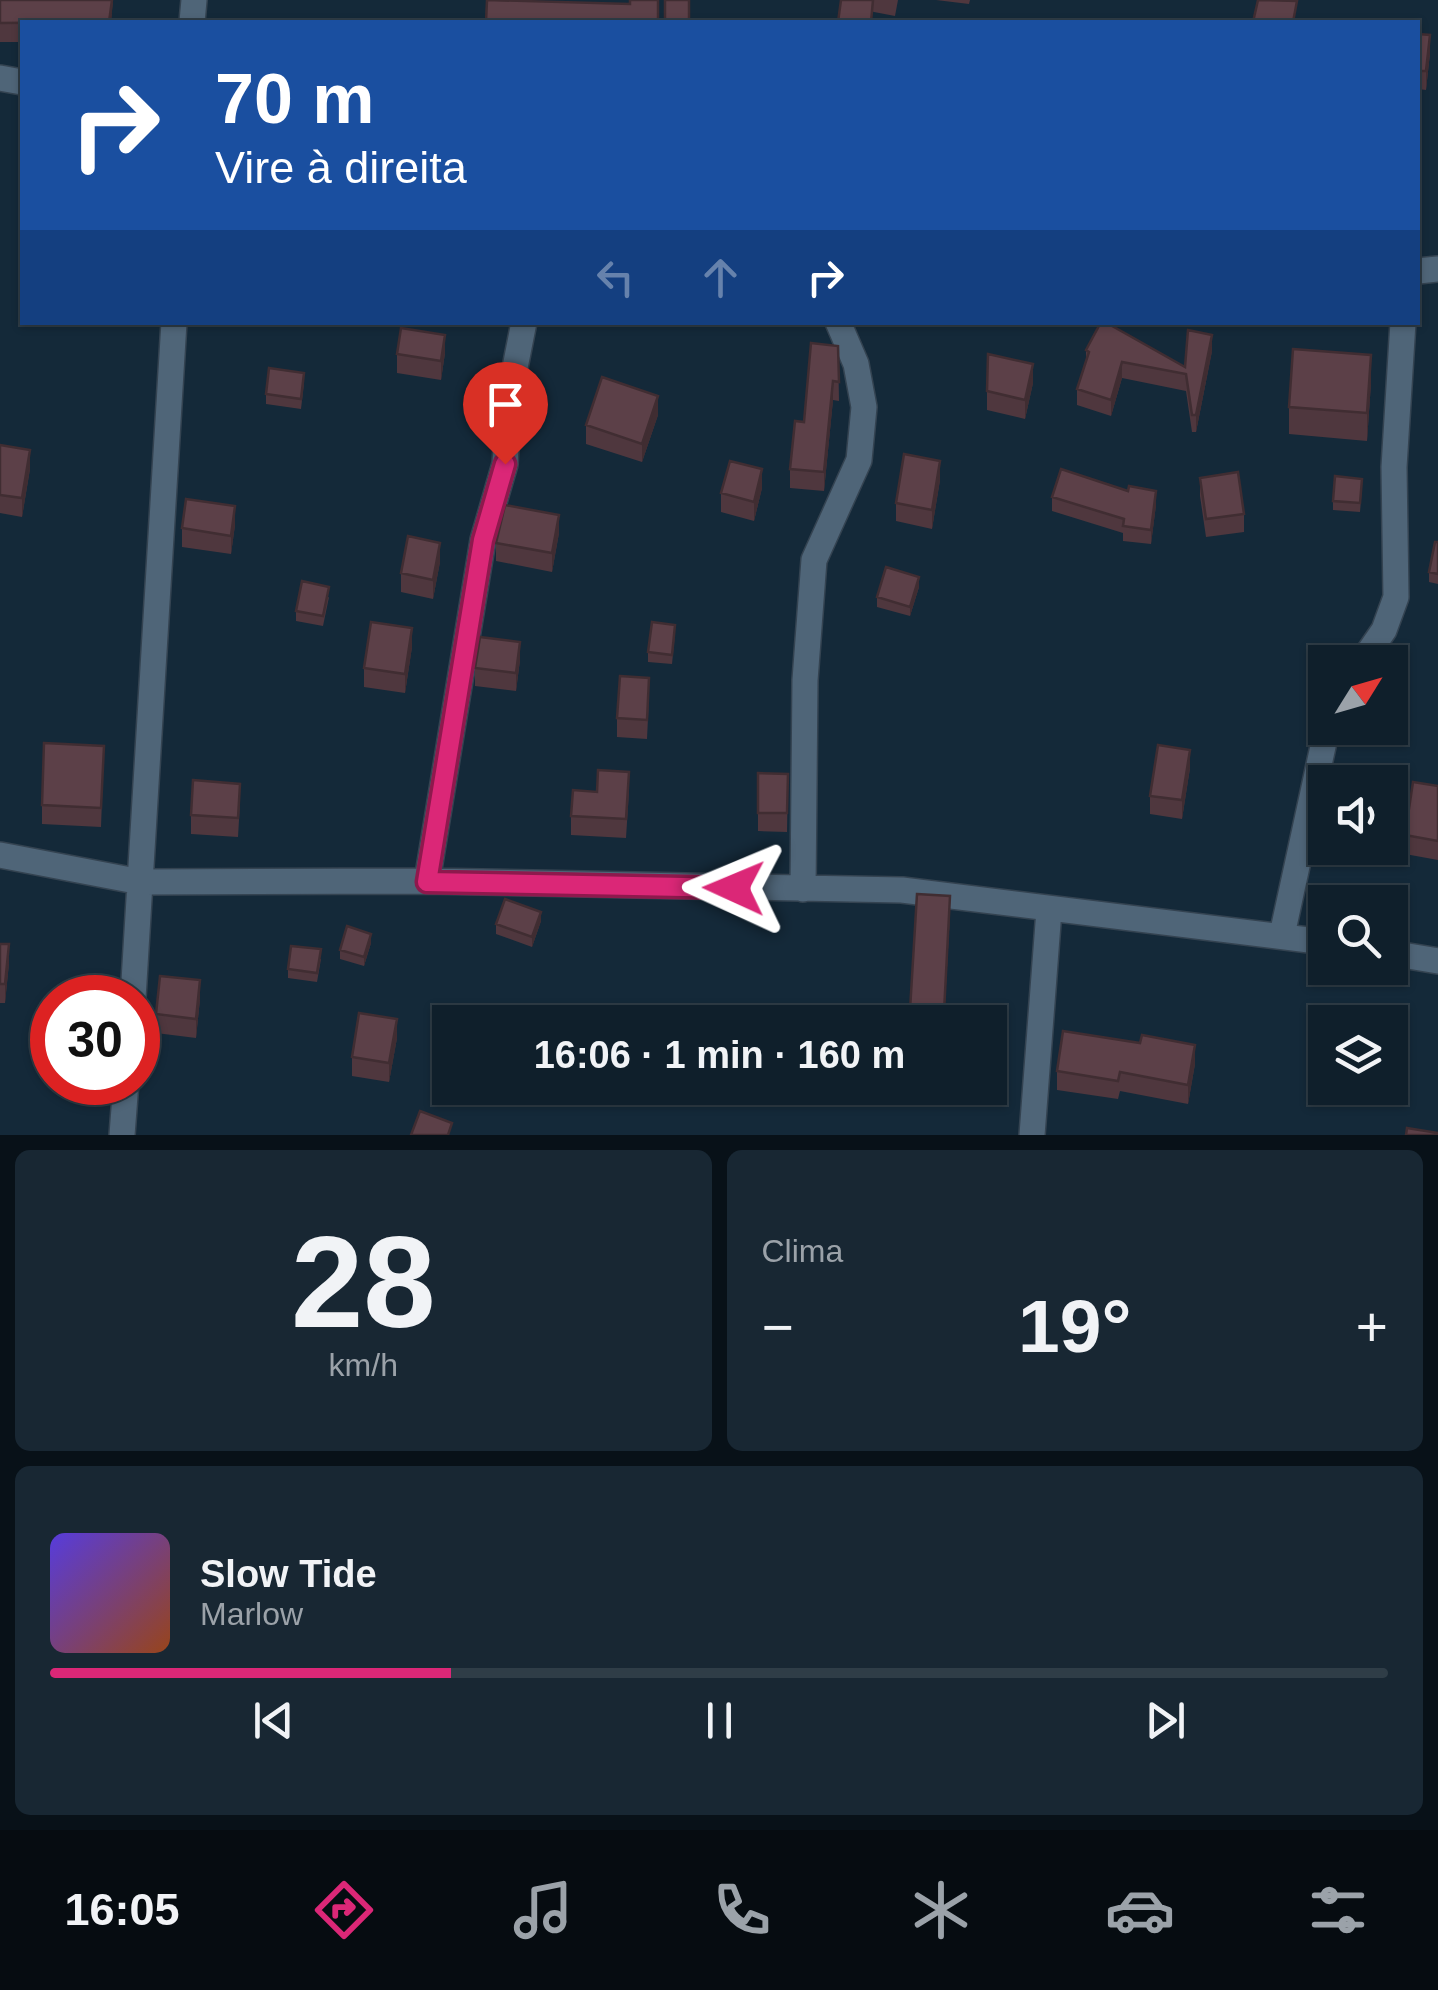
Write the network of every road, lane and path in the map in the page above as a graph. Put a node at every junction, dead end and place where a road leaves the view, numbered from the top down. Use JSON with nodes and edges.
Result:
{"nodes":[{"id":1,"x":174,"y":325,"type":"edge"},
{"id":2,"x":523,"y":325,"type":"edge"},
{"id":3,"x":839,"y":325,"type":"edge"},
{"id":4,"x":1403,"y":325,"type":"edge"},
{"id":5,"x":1374,"y":645,"type":"edge"},
{"id":6,"x":1322,"y":745,"type":"edge"},
{"id":7,"x":0,"y":855,"type":"edge"},
{"id":8,"x":141,"y":882,"type":"junction"},
{"id":9,"x":427,"y":882,"type":"junction"},
{"id":10,"x":804,"y":889,"type":"junction"},
{"id":11,"x":1049,"y":910,"type":"junction"},
{"id":12,"x":1282,"y":935,"type":"junction"},
{"id":13,"x":1308,"y":939,"type":"edge"},
{"id":14,"x":1408,"y":956,"type":"edge"},
{"id":15,"x":1438,"y":961,"type":"edge"},
{"id":16,"x":134,"y":975,"type":"edge"},
{"id":17,"x":124,"y":1105,"type":"edge"},
{"id":18,"x":122,"y":1135,"type":"edge"},
{"id":19,"x":1032,"y":1135,"type":"edge"}],
"edges":[{"from":1,"to":8,"type":"street"},
{"from":2,"to":9,"type":"street"},
{"from":3,"to":10,"type":"street"},
{"from":4,"to":5,"type":"street"},
{"from":6,"to":12,"type":"street"},
{"from":7,"to":8,"type":"street"},
{"from":8,"to":9,"type":"street"},
{"from":8,"to":16,"type":"street"},
{"from":9,"to":10,"type":"street"},
{"from":10,"to":11,"type":"street"},
{"from":11,"to":12,"type":"street"},
{"from":11,"to":19,"type":"street"},
{"from":12,"to":13,"type":"street"},
{"from":14,"to":15,"type":"street"},
{"from":17,"to":18,"type":"street"}]}
